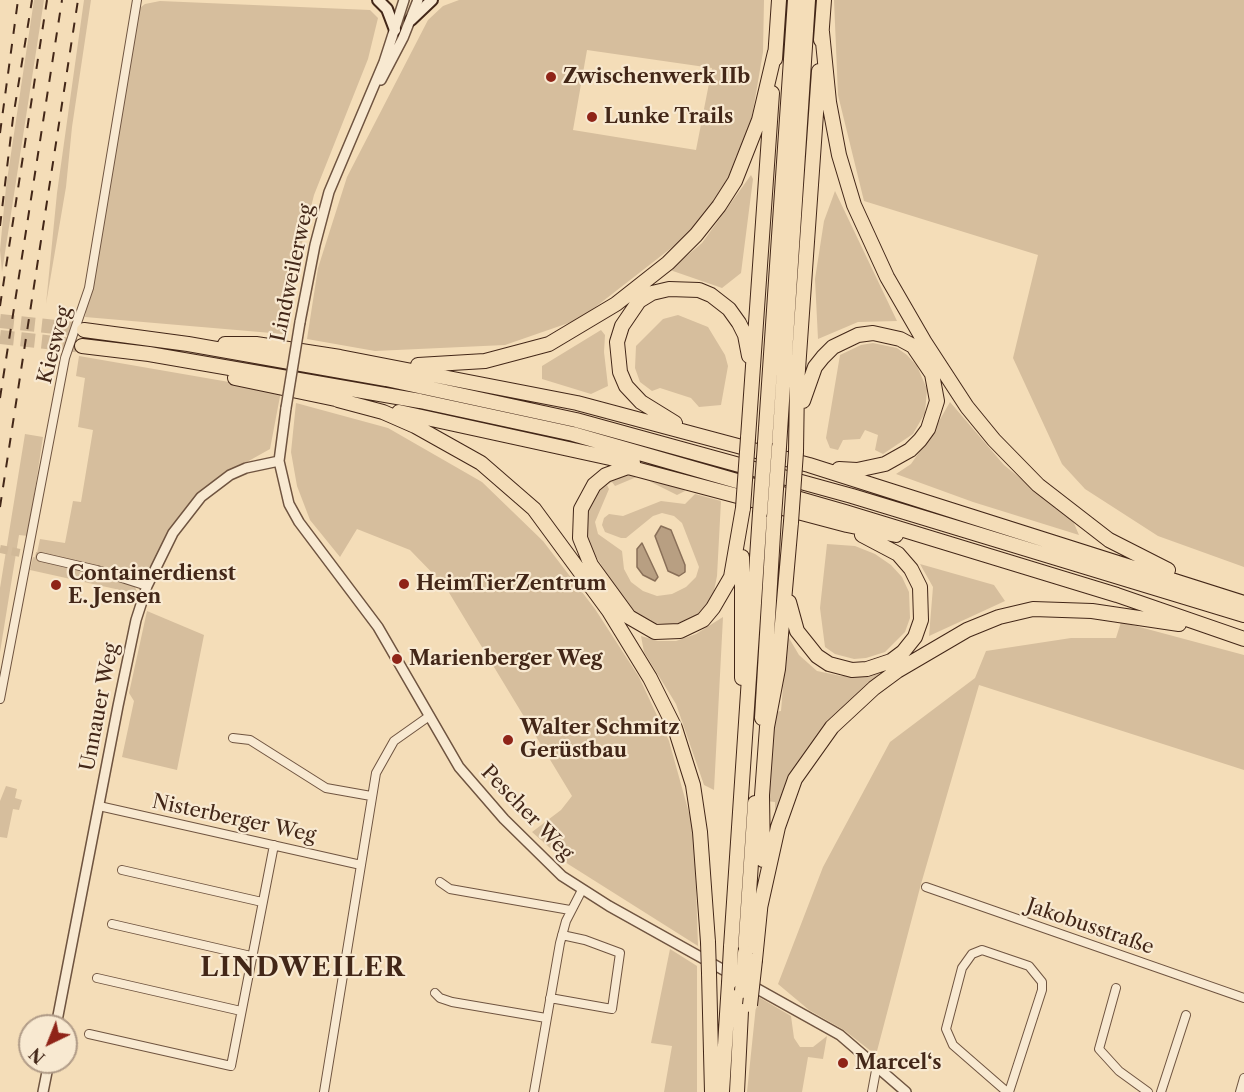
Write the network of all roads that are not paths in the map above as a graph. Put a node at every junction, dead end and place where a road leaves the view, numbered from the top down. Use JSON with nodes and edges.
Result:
{"nodes":[{"id":1,"x":137,"y":0,"type":"edge"},
{"id":2,"x":378,"y":0,"type":"edge"},
{"id":3,"x":404,"y":0,"type":"edge"},
{"id":4,"x":418,"y":0,"type":"edge"},
{"id":5,"x":432,"y":0,"type":"edge"},
{"id":6,"x":779,"y":0,"type":"edge"},
{"id":7,"x":795,"y":0,"type":"edge"},
{"id":8,"x":808,"y":0,"type":"edge"},
{"id":9,"x":825,"y":0,"type":"edge"},
{"id":10,"x":411,"y":20,"type":"junction"},
{"id":11,"x":395,"y":30,"type":"junction"},
{"id":12,"x":822,"y":32,"type":"junction"},
{"id":13,"x":775,"y":52,"type":"junction"},
{"id":14,"x":368,"y":100,"type":"junction"},
{"id":15,"x":84,"y":330,"type":"tunnel mouth"},
{"id":16,"x":188,"y":344,"type":"junction"},
{"id":17,"x":82,"y":346,"type":"tunnel mouth"},
{"id":18,"x":149,"y":354,"type":"junction"},
{"id":19,"x":372,"y":362,"type":"junction"},
{"id":20,"x":752,"y":392,"type":"junction"},
{"id":21,"x":338,"y":400,"type":"junction"},
{"id":22,"x":797,"y":424,"type":"junction"},
{"id":23,"x":692,"y":432,"type":"junction"},
{"id":24,"x":279,"y":460,"type":"junction"},
{"id":25,"x":809,"y":465,"type":"junction"},
{"id":26,"x":730,"y":493,"type":"junction"},
{"id":27,"x":743,"y":508,"type":"junction"},
{"id":28,"x":804,"y":513,"type":"junction"},
{"id":29,"x":955,"y":546,"type":"junction"},
{"id":30,"x":41,"y":557,"type":"tunnel mouth"},
{"id":31,"x":788,"y":566,"type":"junction"},
{"id":32,"x":147,"y":586,"type":"junction"},
{"id":33,"x":1239,"y":601,"type":"edge"},
{"id":34,"x":1244,"y":615,"type":"edge"},
{"id":35,"x":1211,"y":628,"type":"junction"},
{"id":36,"x":1244,"y":639,"type":"edge"},
{"id":37,"x":0,"y":699,"type":"edge"},
{"id":38,"x":428,"y":717,"type":"junction"},
{"id":39,"x":233,"y":738,"type":"dead end"},
{"id":40,"x":745,"y":746,"type":"junction"},
{"id":41,"x":370,"y":796,"type":"junction"},
{"id":42,"x":99,"y":806,"type":"junction"},
{"id":43,"x":274,"y":845,"type":"junction"},
{"id":44,"x":361,"y":865,"type":"junction"},
{"id":45,"x":122,"y":870,"type":"dead end"},
{"id":46,"x":440,"y":882,"type":"dead end"},
{"id":47,"x":926,"y":887,"type":"dead end"},
{"id":48,"x":582,"y":890,"type":"junction"},
{"id":49,"x":262,"y":902,"type":"junction"},
{"id":50,"x":760,"y":908,"type":"junction"},
{"id":51,"x":570,"y":910,"type":"junction"},
{"id":52,"x":112,"y":924,"type":"dead end"},
{"id":53,"x":562,"y":935,"type":"junction"},
{"id":54,"x":251,"y":956,"type":"junction"},
{"id":55,"x":750,"y":957,"type":"junction"},
{"id":56,"x":97,"y":978,"type":"dead end"},
{"id":57,"x":1116,"y":988,"type":"dead end"},
{"id":58,"x":435,"y":993,"type":"dead end"},
{"id":59,"x":550,"y":998,"type":"junction"},
{"id":60,"x":1244,"y":998,"type":"edge"},
{"id":61,"x":241,"y":1011,"type":"junction"},
{"id":62,"x":58,"y":1014,"type":"edge"},
{"id":63,"x":1186,"y":1015,"type":"dead end"},
{"id":64,"x":546,"y":1018,"type":"junction"},
{"id":65,"x":88,"y":1034,"type":"dead end"},
{"id":66,"x":878,"y":1065,"type":"junction"},
{"id":67,"x":47,"y":1074,"type":"edge"},
{"id":68,"x":1244,"y":1078,"type":"edge"},
{"id":69,"x":737,"y":1088,"type":"edge"},
{"id":70,"x":43,"y":1092,"type":"edge"},
{"id":71,"x":324,"y":1092,"type":"edge"},
{"id":72,"x":534,"y":1092,"type":"edge"},
{"id":73,"x":712,"y":1092,"type":"edge"},
{"id":74,"x":722,"y":1092,"type":"edge"},
{"id":75,"x":872,"y":1092,"type":"edge"},
{"id":76,"x":906,"y":1092,"type":"edge"},
{"id":77,"x":1008,"y":1092,"type":"edge"},
{"id":78,"x":1148,"y":1092,"type":"edge"},
{"id":79,"x":1161,"y":1092,"type":"edge"},
{"id":80,"x":1240,"y":1092,"type":"edge"}],
"edges":[{"from":1,"to":37,"type":"street","name":"Kiesweg"},
{"from":2,"to":11,"type":"main road"},
{"from":3,"to":11,"type":"street","name":"Lindweilerweg"},
{"from":4,"to":10,"type":"street","name":"Lindweilerweg"},
{"from":5,"to":10,"type":"main road"},
{"from":6,"to":13,"type":"highway"},
{"from":7,"to":40,"type":"highway","bridge":true},
{"from":8,"to":55,"type":"highway","bridge":true},
{"from":9,"to":12,"type":"highway"},
{"from":10,"to":14,"type":"street","name":"Lindweilerweg"},
{"from":11,"to":14,"type":"street","name":"Lindweilerweg"},
{"from":12,"to":22,"type":"highway"},
{"from":12,"to":33,"type":"highway"},
{"from":13,"to":19,"type":"highway"},
{"from":13,"to":20,"type":"highway"},
{"from":14,"to":24,"type":"street","name":"Lindweilerweg","bridge":true},
{"from":15,"to":16,"type":"highway"},
{"from":16,"to":19,"type":"highway"},
{"from":16,"to":34,"type":"highway"},
{"from":17,"to":18,"type":"highway"},
{"from":18,"to":21,"type":"highway"},
{"from":18,"to":29,"type":"highway"},
{"from":19,"to":23,"type":"highway"},
{"from":20,"to":23,"type":"highway"},
{"from":20,"to":27,"type":"highway","bridge":true},
{"from":21,"to":26,"type":"highway"},
{"from":21,"to":73,"type":"highway","bridge":true},
{"from":22,"to":25,"type":"highway"},
{"from":22,"to":31,"type":"highway","bridge":true},
{"from":23,"to":25,"type":"highway"},
{"from":24,"to":32,"type":"street","name":"Unnauer Weg"},
{"from":24,"to":38,"type":"street","name":"Pescher Weg"},
{"from":25,"to":33,"type":"highway"},
{"from":26,"to":27,"type":"highway"},
{"from":26,"to":28,"type":"highway"},
{"from":27,"to":40,"type":"highway"},
{"from":28,"to":29,"type":"highway"},
{"from":28,"to":31,"type":"highway"},
{"from":29,"to":35,"type":"highway"},
{"from":30,"to":32,"type":"street"},
{"from":31,"to":50,"type":"highway"},
{"from":32,"to":42,"type":"street","name":"Unnauer Weg"},
{"from":35,"to":36,"type":"highway"},
{"from":35,"to":50,"type":"highway"},
{"from":38,"to":41,"type":"street"},
{"from":38,"to":48,"type":"street","name":"Pescher Weg"},
{"from":39,"to":41,"type":"street"},
{"from":40,"to":74,"type":"highway","bridge":true},
{"from":41,"to":44,"type":"street"},
{"from":42,"to":43,"type":"street","name":"Nisterberger Weg"},
{"from":42,"to":62,"type":"street","name":"Unnauer Weg"},
{"from":43,"to":44,"type":"street","name":"Nisterberger Weg"},
{"from":43,"to":49,"type":"street"},
{"from":44,"to":71,"type":"street"},
{"from":45,"to":49,"type":"street"},
{"from":46,"to":51,"type":"street"},
{"from":47,"to":60,"type":"street","name":"Jakobusstraße"},
{"from":48,"to":51,"type":"street"},
{"from":48,"to":66,"type":"street","name":"Pescher Weg"},
{"from":49,"to":54,"type":"street"},
{"from":50,"to":55,"type":"highway"},
{"from":51,"to":53,"type":"street"},
{"from":52,"to":54,"type":"street"},
{"from":53,"to":59,"type":"street"},
{"from":53,"to":59,"type":"street"},
{"from":54,"to":61,"type":"street"},
{"from":55,"to":69,"type":"highway","bridge":true},
{"from":55,"to":69,"type":"highway","bridge":true},
{"from":56,"to":61,"type":"street"},
{"from":57,"to":78,"type":"street"},
{"from":58,"to":64,"type":"street"},
{"from":59,"to":64,"type":"street"},
{"from":61,"to":65,"type":"street"},
{"from":63,"to":79,"type":"street"},
{"from":64,"to":72,"type":"street"},
{"from":66,"to":75,"type":"street"},
{"from":66,"to":76,"type":"street","name":"Pescher Weg"},
{"from":67,"to":70,"type":"street"},
{"from":68,"to":80,"type":"street"},
{"from":77,"to":77,"type":"street"}]}
